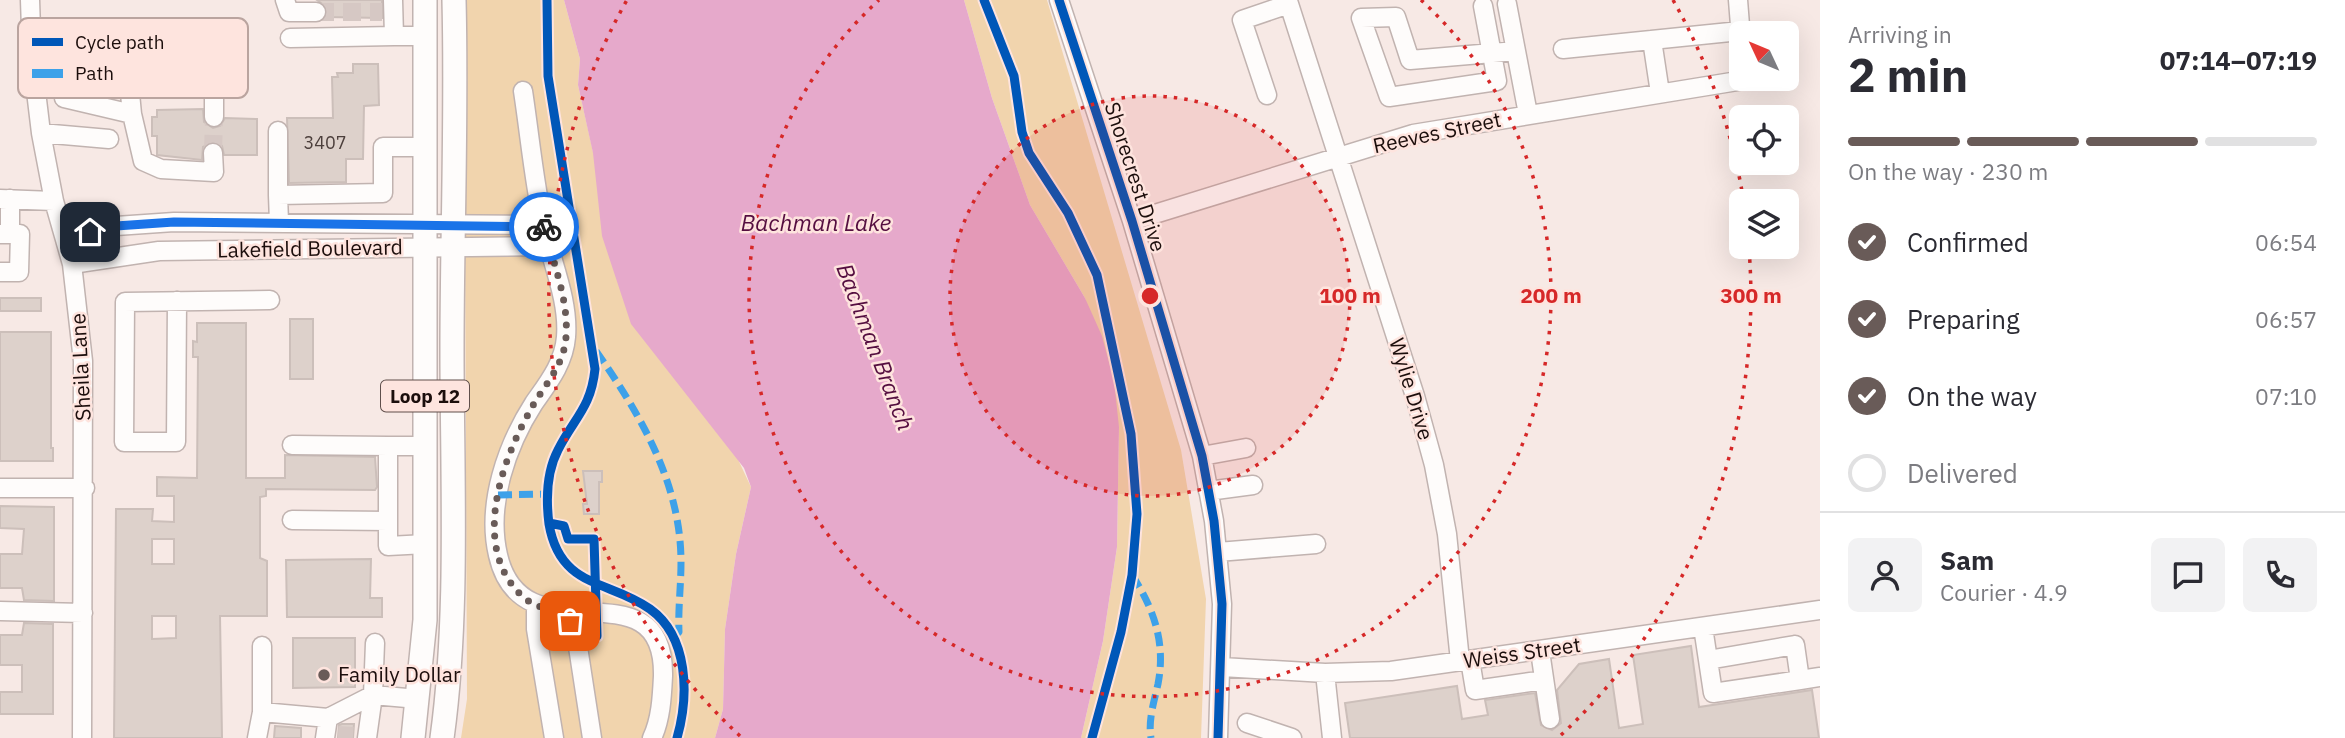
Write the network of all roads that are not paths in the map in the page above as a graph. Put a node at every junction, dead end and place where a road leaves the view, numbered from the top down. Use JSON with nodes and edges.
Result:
{"nodes":[{"id":1,"x":30,"y":0,"type":"edge"},
{"id":2,"x":285,"y":0,"type":"edge"},
{"id":3,"x":425,"y":0,"type":"edge"},
{"id":4,"x":434,"y":0,"type":"edge"},
{"id":5,"x":454,"y":0,"type":"edge"},
{"id":6,"x":1059,"y":0,"type":"edge"},
{"id":7,"x":1738,"y":0,"type":"edge"},
{"id":8,"x":1507,"y":4,"type":"dead end"},
{"id":9,"x":1483,"y":6,"type":"dead end"},
{"id":10,"x":389,"y":8,"type":"edge"},
{"id":11,"x":316,"y":12,"type":"tunnel mouth"},
{"id":12,"x":31,"y":18,"type":"edge"},
{"id":13,"x":1739,"y":21,"type":"edge"},
{"id":14,"x":1729,"y":35,"type":"edge"},
{"id":15,"x":394,"y":36,"type":"junction"},
{"id":16,"x":425,"y":36,"type":"junction"},
{"id":17,"x":290,"y":38,"type":"dead end"},
{"id":18,"x":1652,"y":40,"type":"junction"},
{"id":19,"x":1563,"y":49,"type":"dead end"},
{"id":20,"x":1516,"y":51,"type":"junction"},
{"id":21,"x":1491,"y":53,"type":"junction"},
{"id":22,"x":1410,"y":60,"type":"junction"},
{"id":23,"x":1377,"y":63,"type":"junction"},
{"id":24,"x":1729,"y":82,"type":"edge"},
{"id":25,"x":456,"y":83,"type":"junction"},
{"id":26,"x":523,"y":91,"type":"dead end"},
{"id":27,"x":1660,"y":93,"type":"junction"},
{"id":28,"x":1267,"y":95,"type":"dead end"},
{"id":29,"x":38,"y":98,"type":"edge"},
{"id":30,"x":64,"y":98,"type":"dead end"},
{"id":31,"x":130,"y":98,"type":"edge"},
{"id":32,"x":214,"y":98,"type":"edge"},
{"id":33,"x":132,"y":114,"type":"junction"},
{"id":34,"x":1528,"y":114,"type":"junction"},
{"id":35,"x":214,"y":117,"type":"tunnel mouth"},
{"id":36,"x":278,"y":131,"type":"dead end"},
{"id":37,"x":41,"y":133,"type":"junction"},
{"id":38,"x":109,"y":139,"type":"dead end"},
{"id":39,"x":424,"y":147,"type":"junction"},
{"id":40,"x":214,"y":153,"type":"tunnel mouth"},
{"id":41,"x":1338,"y":157,"type":"junction"},
{"id":42,"x":362,"y":193,"type":"junction"},
{"id":43,"x":278,"y":195,"type":"junction"},
{"id":44,"x":5,"y":199,"type":"edge"},
{"id":45,"x":54,"y":201,"type":"junction"},
{"id":46,"x":1132,"y":221,"type":"junction"},
{"id":47,"x":275,"y":222,"type":"junction"},
{"id":48,"x":364,"y":223,"type":"junction"},
{"id":49,"x":544,"y":225,"type":"junction"},
{"id":50,"x":5,"y":234,"type":"edge"},
{"id":51,"x":424,"y":236,"type":"junction"},
{"id":52,"x":452,"y":236,"type":"junction"},
{"id":53,"x":65,"y":237,"type":"junction"},
{"id":54,"x":549,"y":246,"type":"junction"},
{"id":55,"x":271,"y":249,"type":"junction"},
{"id":56,"x":72,"y":264,"type":"junction"},
{"id":57,"x":0,"y":272,"type":"edge"},
{"id":58,"x":270,"y":300,"type":"dead end"},
{"id":59,"x":177,"y":301,"type":"junction"},
{"id":60,"x":292,"y":445,"type":"dead end"},
{"id":61,"x":388,"y":446,"type":"junction"},
{"id":62,"x":425,"y":446,"type":"junction"},
{"id":63,"x":1246,"y":447,"type":"dead end"},
{"id":64,"x":1202,"y":456,"type":"junction"},
{"id":65,"x":1253,"y":485,"type":"dead end"},
{"id":66,"x":0,"y":488,"type":"edge"},
{"id":67,"x":85,"y":488,"type":"junction"},
{"id":68,"x":1209,"y":491,"type":"junction"},
{"id":69,"x":292,"y":520,"type":"dead end"},
{"id":70,"x":388,"y":521,"type":"junction"},
{"id":71,"x":426,"y":544,"type":"junction"},
{"id":72,"x":1316,"y":544,"type":"dead end"},
{"id":73,"x":1218,"y":552,"type":"junction"},
{"id":74,"x":536,"y":606,"type":"junction"},
{"id":75,"x":1820,"y":610,"type":"edge"},
{"id":76,"x":0,"y":611,"type":"edge"},
{"id":77,"x":558,"y":611,"type":"junction"},
{"id":78,"x":83,"y":613,"type":"junction"},
{"id":79,"x":1703,"y":627,"type":"junction"},
{"id":80,"x":375,"y":643,"type":"dead end"},
{"id":81,"x":262,"y":646,"type":"dead end"},
{"id":82,"x":1540,"y":651,"type":"junction"},
{"id":83,"x":1708,"y":660,"type":"junction"},
{"id":84,"x":1465,"y":661,"type":"junction"},
{"id":85,"x":450,"y":662,"type":"junction"},
{"id":86,"x":1222,"y":667,"type":"junction"},
{"id":87,"x":1325,"y":673,"type":"junction"},
{"id":88,"x":1820,"y":677,"type":"edge"},
{"id":89,"x":1544,"y":680,"type":"junction"},
{"id":90,"x":1800,"y":680,"type":"junction"},
{"id":91,"x":373,"y":695,"type":"junction"},
{"id":92,"x":418,"y":699,"type":"junction"},
{"id":93,"x":262,"y":712,"type":"junction"},
{"id":94,"x":1550,"y":719,"type":"dead end"},
{"id":95,"x":1247,"y":723,"type":"dead end"},
{"id":96,"x":343,"y":734,"type":"edge"},
{"id":97,"x":82,"y":738,"type":"edge"},
{"id":98,"x":257,"y":738,"type":"edge"},
{"id":99,"x":413,"y":738,"type":"edge"},
{"id":100,"x":442,"y":738,"type":"edge"},
{"id":101,"x":554,"y":738,"type":"edge"},
{"id":102,"x":592,"y":738,"type":"edge"},
{"id":103,"x":652,"y":738,"type":"edge"},
{"id":104,"x":1218,"y":738,"type":"edge"},
{"id":105,"x":1292,"y":738,"type":"edge"},
{"id":106,"x":1332,"y":738,"type":"edge"}],
"edges":[{"from":1,"to":12,"type":"street","name":"Sheila Lane"},
{"from":2,"to":11,"type":"street"},
{"from":3,"to":16,"type":"main road","number":"Loop 12"},
{"from":4,"to":25,"type":"main road"},
{"from":5,"to":25,"type":"main road","number":"Loop 12"},
{"from":6,"to":46,"type":"street","name":"Shorecrest Drive"},
{"from":7,"to":13,"type":"street"},
{"from":8,"to":20,"type":"street"},
{"from":9,"to":21,"type":"street"},
{"from":10,"to":15,"type":"street"},
{"from":14,"to":18,"type":"street"},
{"from":15,"to":16,"type":"street"},
{"from":15,"to":17,"type":"street"},
{"from":16,"to":39,"type":"main road","number":"Loop 12"},
{"from":18,"to":19,"type":"street"},
{"from":18,"to":27,"type":"street"},
{"from":20,"to":21,"type":"street"},
{"from":20,"to":34,"type":"street"},
{"from":21,"to":22,"type":"street"},
{"from":21,"to":23,"type":"street"},
{"from":22,"to":23,"type":"street"},
{"from":22,"to":23,"type":"street"},
{"from":24,"to":27,"type":"street","name":"Reeves Street"},
{"from":25,"to":52,"type":"main road","number":"Loop 12"},
{"from":26,"to":49,"type":"street"},
{"from":27,"to":34,"type":"street","name":"Reeves Street"},
{"from":28,"to":41,"type":"street","name":"Wylie Drive"},
{"from":29,"to":37,"type":"street","name":"Sheila Lane"},
{"from":30,"to":33,"type":"street"},
{"from":31,"to":33,"type":"street"},
{"from":32,"to":35,"type":"street"},
{"from":33,"to":40,"type":"street"},
{"from":34,"to":41,"type":"street","name":"Reeves Street"},
{"from":36,"to":43,"type":"street"},
{"from":37,"to":38,"type":"street"},
{"from":37,"to":45,"type":"street","name":"Sheila Lane"},
{"from":39,"to":42,"type":"street"},
{"from":39,"to":51,"type":"main road","number":"Loop 12"},
{"from":41,"to":46,"type":"street","name":"Reeves Street"},
{"from":41,"to":84,"type":"street","name":"Wylie Drive"},
{"from":42,"to":43,"type":"street"},
{"from":42,"to":48,"type":"street"},
{"from":43,"to":47,"type":"street"},
{"from":44,"to":45,"type":"street"},
{"from":44,"to":50,"type":"street"},
{"from":45,"to":53,"type":"street","name":"Sheila Lane"},
{"from":46,"to":64,"type":"street","name":"Shorecrest Drive"},
{"from":47,"to":48,"type":"street","name":"Lakefield Boulevard"},
{"from":47,"to":53,"type":"street","name":"Lakefield Boulevard"},
{"from":47,"to":55,"type":"street"},
{"from":48,"to":51,"type":"street","name":"Lakefield Boulevard"},
{"from":49,"to":52,"type":"street","name":"Lakefield Boulevard"},
{"from":49,"to":54,"type":"street"},
{"from":50,"to":57,"type":"street"},
{"from":51,"to":52,"type":"street","name":"Lakefield Boulevard"},
{"from":51,"to":55,"type":"street","name":"Lakefield Boulevard"},
{"from":51,"to":62,"type":"main road","number":"Loop 12"},
{"from":52,"to":54,"type":"street","name":"Lakefield Boulevard"},
{"from":52,"to":85,"type":"main road","number":"Loop 12"},
{"from":53,"to":56,"type":"street","name":"Sheila Lane"},
{"from":54,"to":74,"type":"street"},
{"from":55,"to":56,"type":"street","name":"Lakefield Boulevard"},
{"from":56,"to":67,"type":"street","name":"Sheila Lane"},
{"from":58,"to":59,"type":"street"},
{"from":59,"to":59,"type":"street"},
{"from":60,"to":61,"type":"street"},
{"from":61,"to":62,"type":"street"},
{"from":61,"to":70,"type":"street"},
{"from":62,"to":71,"type":"main road","number":"Loop 12"},
{"from":63,"to":64,"type":"street"},
{"from":64,"to":68,"type":"street","name":"Shorecrest Drive"},
{"from":65,"to":68,"type":"street"},
{"from":66,"to":67,"type":"street"},
{"from":67,"to":78,"type":"street","name":"Sheila Lane"},
{"from":68,"to":73,"type":"street","name":"Shorecrest Drive"},
{"from":69,"to":70,"type":"street"},
{"from":70,"to":71,"type":"street"},
{"from":71,"to":85,"type":"main road"},
{"from":71,"to":92,"type":"main road","number":"Loop 12"},
{"from":72,"to":73,"type":"street"},
{"from":73,"to":86,"type":"street","name":"Shorecrest Drive"},
{"from":74,"to":77,"type":"street"},
{"from":74,"to":101,"type":"street"},
{"from":75,"to":79,"type":"street","name":"Weiss Street"},
{"from":76,"to":78,"type":"street"},
{"from":77,"to":102,"type":"street"},
{"from":77,"to":103,"type":"street"},
{"from":78,"to":97,"type":"street","name":"Sheila Lane"},
{"from":79,"to":82,"type":"street","name":"Weiss Street"},
{"from":79,"to":83,"type":"street"},
{"from":80,"to":91,"type":"street"},
{"from":81,"to":93,"type":"street"},
{"from":82,"to":84,"type":"street","name":"Weiss Street"},
{"from":82,"to":89,"type":"street"},
{"from":83,"to":90,"type":"street"},
{"from":83,"to":90,"type":"street"},
{"from":84,"to":87,"type":"street","name":"Weiss Street"},
{"from":84,"to":89,"type":"street","name":"Wylie Drive"},
{"from":85,"to":100,"type":"main road","number":"Loop 12"},
{"from":86,"to":87,"type":"street","name":"Weiss Street"},
{"from":86,"to":104,"type":"street","name":"Shorecrest Drive"},
{"from":87,"to":106,"type":"street"},
{"from":88,"to":90,"type":"street"},
{"from":89,"to":94,"type":"street"},
{"from":91,"to":92,"type":"street"},
{"from":91,"to":96,"type":"street"},
{"from":91,"to":96,"type":"street"},
{"from":92,"to":99,"type":"main road","number":"Loop 12"},
{"from":93,"to":96,"type":"street"},
{"from":93,"to":98,"type":"street"},
{"from":95,"to":105,"type":"street"}]}
